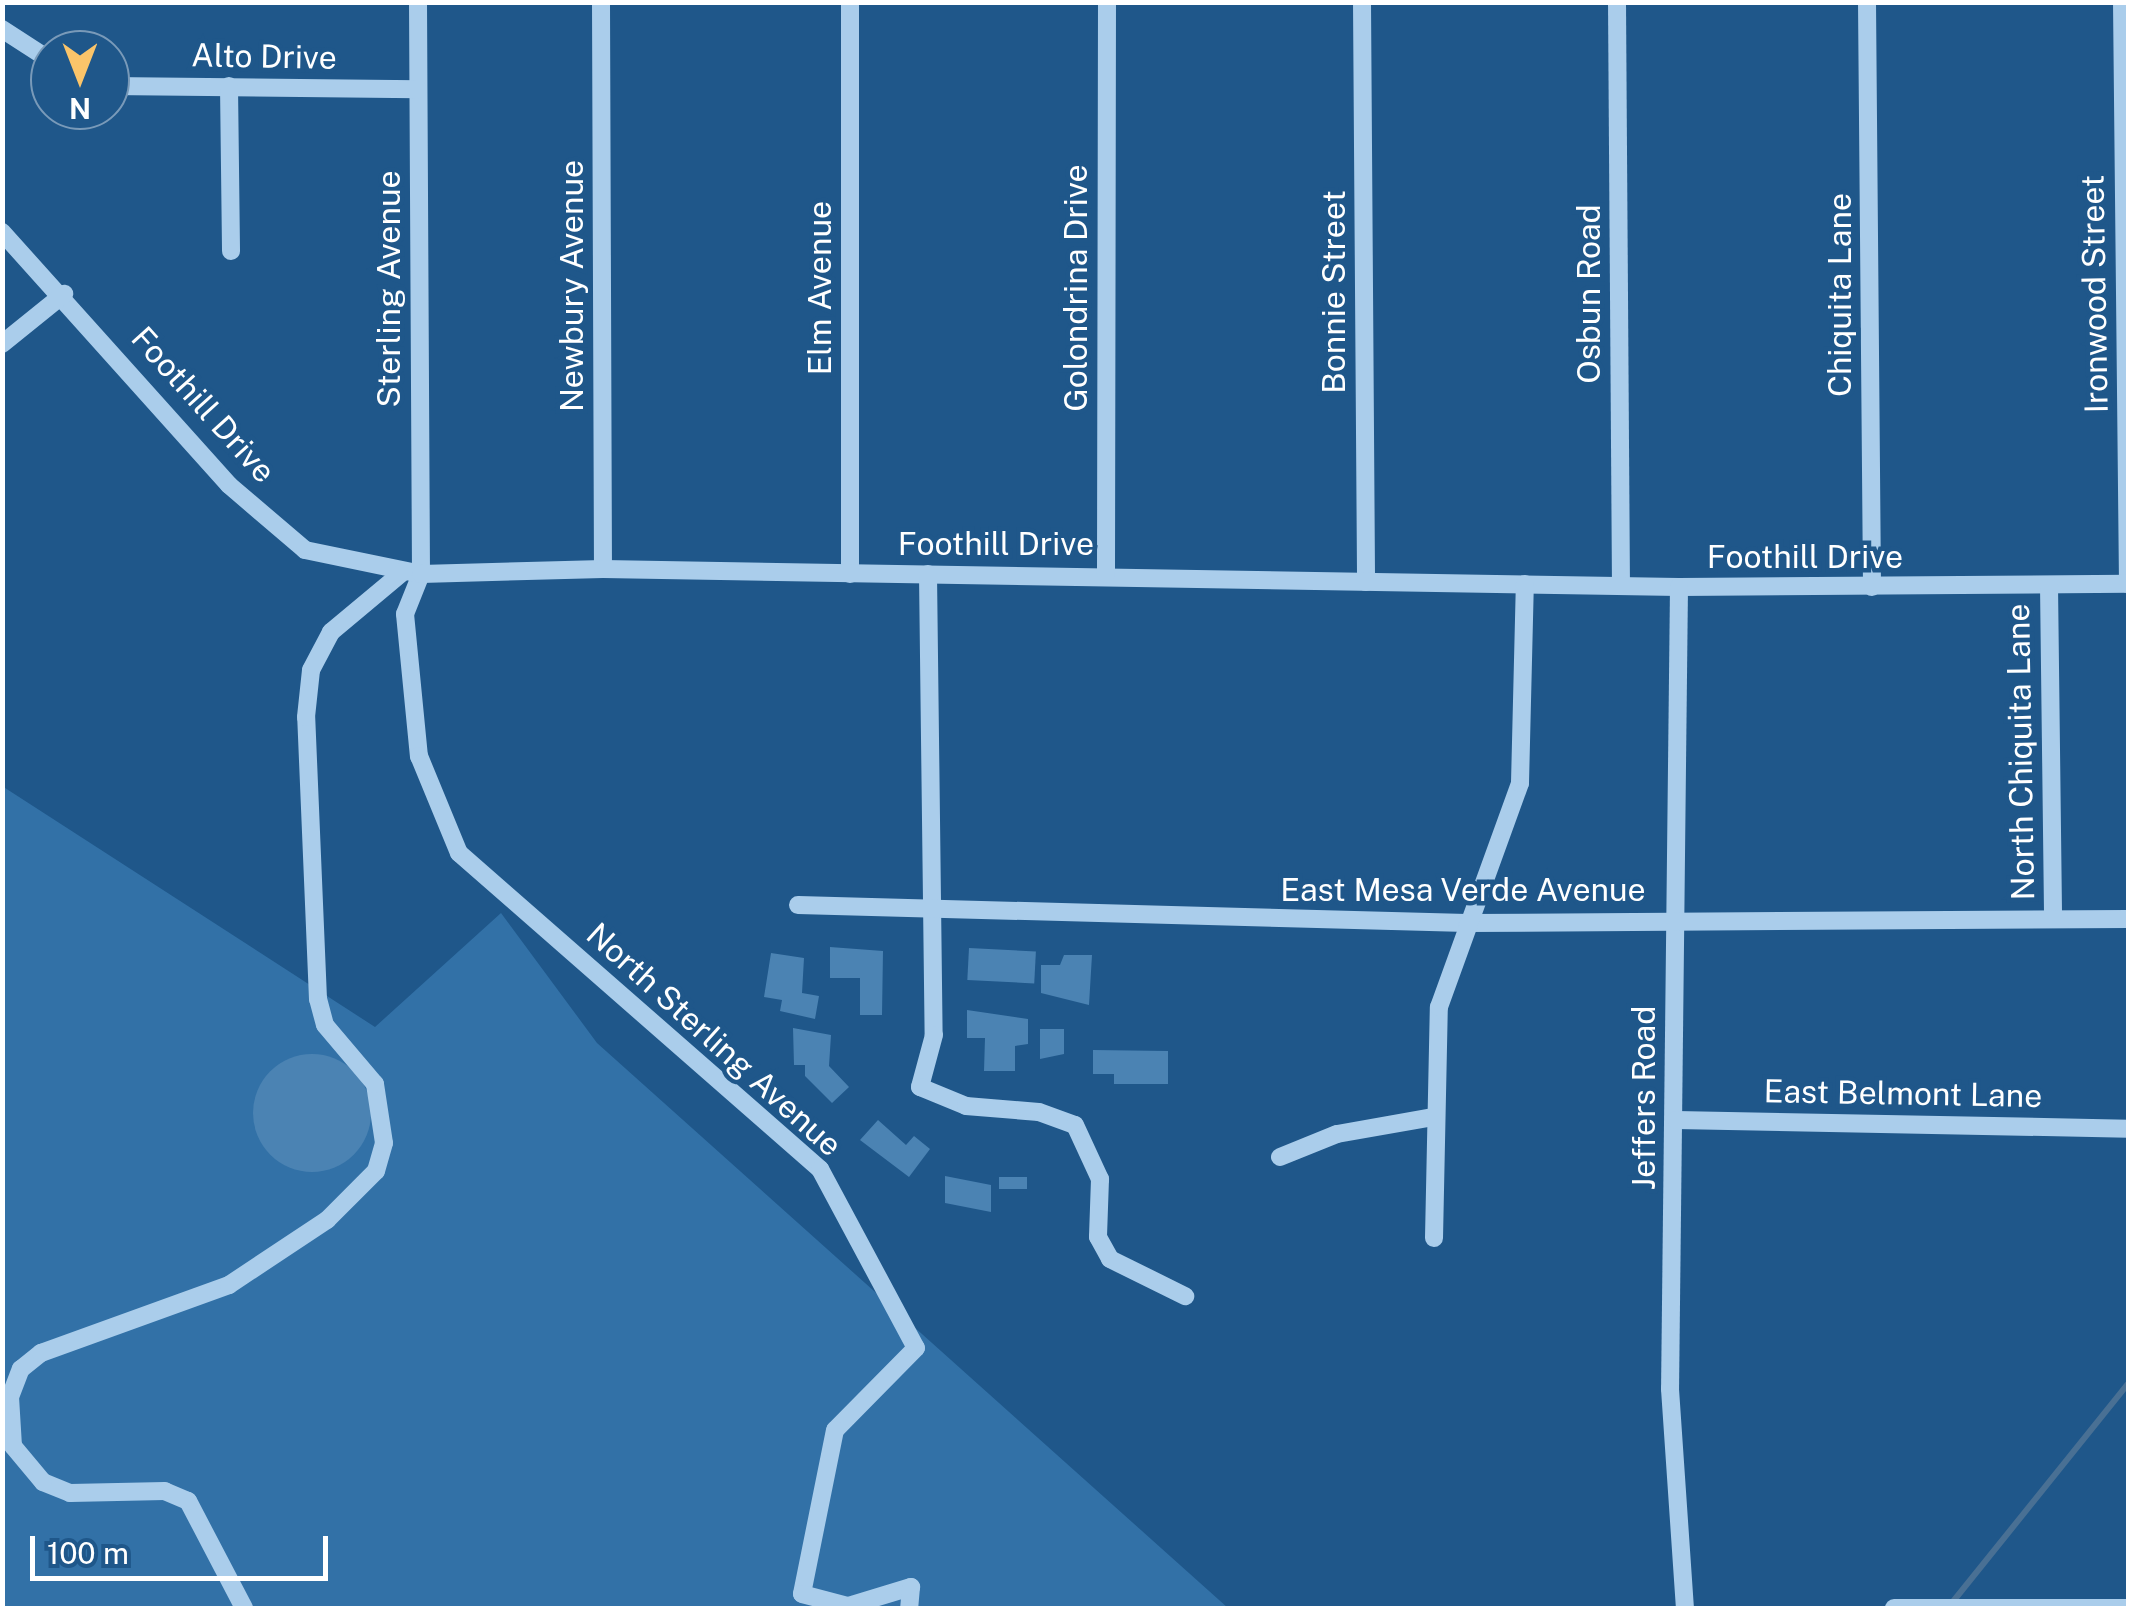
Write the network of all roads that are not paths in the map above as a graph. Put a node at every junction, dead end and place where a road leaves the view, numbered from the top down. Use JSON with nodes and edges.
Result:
{"nodes":[{"id":1,"x":418,"y":2,"type":"edge"},
{"id":2,"x":600,"y":2,"type":"edge"},
{"id":3,"x":850,"y":2,"type":"edge"},
{"id":4,"x":1107,"y":2,"type":"edge"},
{"id":5,"x":1362,"y":2,"type":"edge"},
{"id":6,"x":1616,"y":2,"type":"edge"},
{"id":7,"x":1867,"y":2,"type":"edge"},
{"id":8,"x":2122,"y":2,"type":"edge"},
{"id":9,"x":2,"y":29,"type":"edge"},
{"id":10,"x":30,"y":47,"type":"edge"},
{"id":11,"x":130,"y":86,"type":"edge"},
{"id":12,"x":229,"y":86,"type":"junction"},
{"id":13,"x":418,"y":89,"type":"junction"},
{"id":14,"x":2,"y":232,"type":"edge"},
{"id":15,"x":231,"y":252,"type":"dead end"},
{"id":16,"x":64,"y":294,"type":"junction"},
{"id":17,"x":2,"y":344,"type":"edge"},
{"id":18,"x":603,"y":569,"type":"junction"},
{"id":19,"x":412,"y":573,"type":"junction"},
{"id":20,"x":850,"y":574,"type":"junction"},
{"id":21,"x":928,"y":574,"type":"junction"},
{"id":22,"x":1106,"y":574,"type":"junction"},
{"id":23,"x":1366,"y":582,"type":"junction"},
{"id":24,"x":1525,"y":584,"type":"junction"},
{"id":25,"x":1621,"y":584,"type":"junction"},
{"id":26,"x":2128,"y":584,"type":"edge"},
{"id":27,"x":2049,"y":586,"type":"junction"},
{"id":28,"x":1680,"y":587,"type":"junction"},
{"id":29,"x":1872,"y":588,"type":"junction"},
{"id":30,"x":798,"y":905,"type":"dead end"},
{"id":31,"x":932,"y":912,"type":"junction"},
{"id":32,"x":2052,"y":918,"type":"junction"},
{"id":33,"x":2128,"y":919,"type":"edge"},
{"id":34,"x":1672,"y":921,"type":"junction"},
{"id":35,"x":1467,"y":923,"type":"junction"},
{"id":36,"x":1434,"y":1117,"type":"junction"},
{"id":37,"x":1676,"y":1120,"type":"junction"},
{"id":38,"x":2128,"y":1129,"type":"edge"},
{"id":39,"x":1280,"y":1156,"type":"dead end"},
{"id":40,"x":1434,"y":1238,"type":"dead end"},
{"id":41,"x":1186,"y":1296,"type":"dead end"},
{"id":42,"x":1924,"y":1606,"type":"edge"},
{"id":43,"x":1974,"y":1607,"type":"edge"},
{"id":44,"x":244,"y":1608,"type":"edge"},
{"id":45,"x":909,"y":1608,"type":"edge"},
{"id":46,"x":1685,"y":1608,"type":"edge"},
{"id":47,"x":1894,"y":1608,"type":"edge"},
{"id":48,"x":2081,"y":1608,"type":"edge"},
{"id":49,"x":2128,"y":1608,"type":"edge"}],
"edges":[{"from":1,"to":13,"type":"street","name":"Sterling Avenue"},
{"from":2,"to":18,"type":"street","name":"Newbury Avenue"},
{"from":3,"to":20,"type":"street","name":"Elm Avenue"},
{"from":4,"to":22,"type":"street","name":"Golondrina Drive"},
{"from":5,"to":23,"type":"street","name":"Bonnie Street"},
{"from":6,"to":25,"type":"street","name":"Osbun Road"},
{"from":7,"to":29,"type":"street","name":"Chiquita Lane"},
{"from":8,"to":26,"type":"street","name":"Ironwood Street"},
{"from":9,"to":10,"type":"street"},
{"from":11,"to":12,"type":"street","name":"Alto Drive"},
{"from":12,"to":13,"type":"street","name":"Alto Drive"},
{"from":12,"to":15,"type":"street"},
{"from":13,"to":19,"type":"street","name":"Sterling Avenue"},
{"from":14,"to":16,"type":"street","name":"Foothill Drive"},
{"from":16,"to":17,"type":"street"},
{"from":16,"to":19,"type":"street","name":"Foothill Drive"},
{"from":18,"to":19,"type":"street","name":"Foothill Drive"},
{"from":18,"to":20,"type":"street","name":"Foothill Drive"},
{"from":19,"to":44,"type":"street"},
{"from":19,"to":45,"type":"street","name":"North Sterling Avenue"},
{"from":20,"to":21,"type":"street","name":"Foothill Drive"},
{"from":21,"to":22,"type":"street","name":"Foothill Drive"},
{"from":21,"to":31,"type":"street"},
{"from":22,"to":23,"type":"street","name":"Foothill Drive"},
{"from":23,"to":24,"type":"street","name":"Foothill Drive"},
{"from":24,"to":25,"type":"street","name":"Foothill Drive"},
{"from":24,"to":35,"type":"street"},
{"from":25,"to":28,"type":"street","name":"Foothill Drive"},
{"from":26,"to":27,"type":"street","name":"Foothill Drive"},
{"from":27,"to":29,"type":"street","name":"Foothill Drive"},
{"from":27,"to":32,"type":"street","name":"North Chiquita Lane"},
{"from":28,"to":29,"type":"street","name":"Foothill Drive"},
{"from":28,"to":34,"type":"street","name":"Jeffers Road"},
{"from":30,"to":31,"type":"street","name":"East Mesa Verde Avenue"},
{"from":31,"to":35,"type":"street","name":"East Mesa Verde Avenue"},
{"from":31,"to":41,"type":"street"},
{"from":32,"to":33,"type":"street","name":"East Mesa Verde Avenue"},
{"from":32,"to":34,"type":"street","name":"East Mesa Verde Avenue"},
{"from":34,"to":35,"type":"street","name":"East Mesa Verde Avenue"},
{"from":34,"to":37,"type":"street","name":"Jeffers Road"},
{"from":35,"to":36,"type":"street"},
{"from":36,"to":39,"type":"street"},
{"from":36,"to":40,"type":"street"},
{"from":37,"to":38,"type":"street","name":"East Belmont Lane"},
{"from":37,"to":46,"type":"street","name":"Jeffers Road"},
{"from":42,"to":43,"type":"street"},
{"from":42,"to":47,"type":"street"},
{"from":43,"to":48,"type":"street"},
{"from":48,"to":49,"type":"street"}]}
